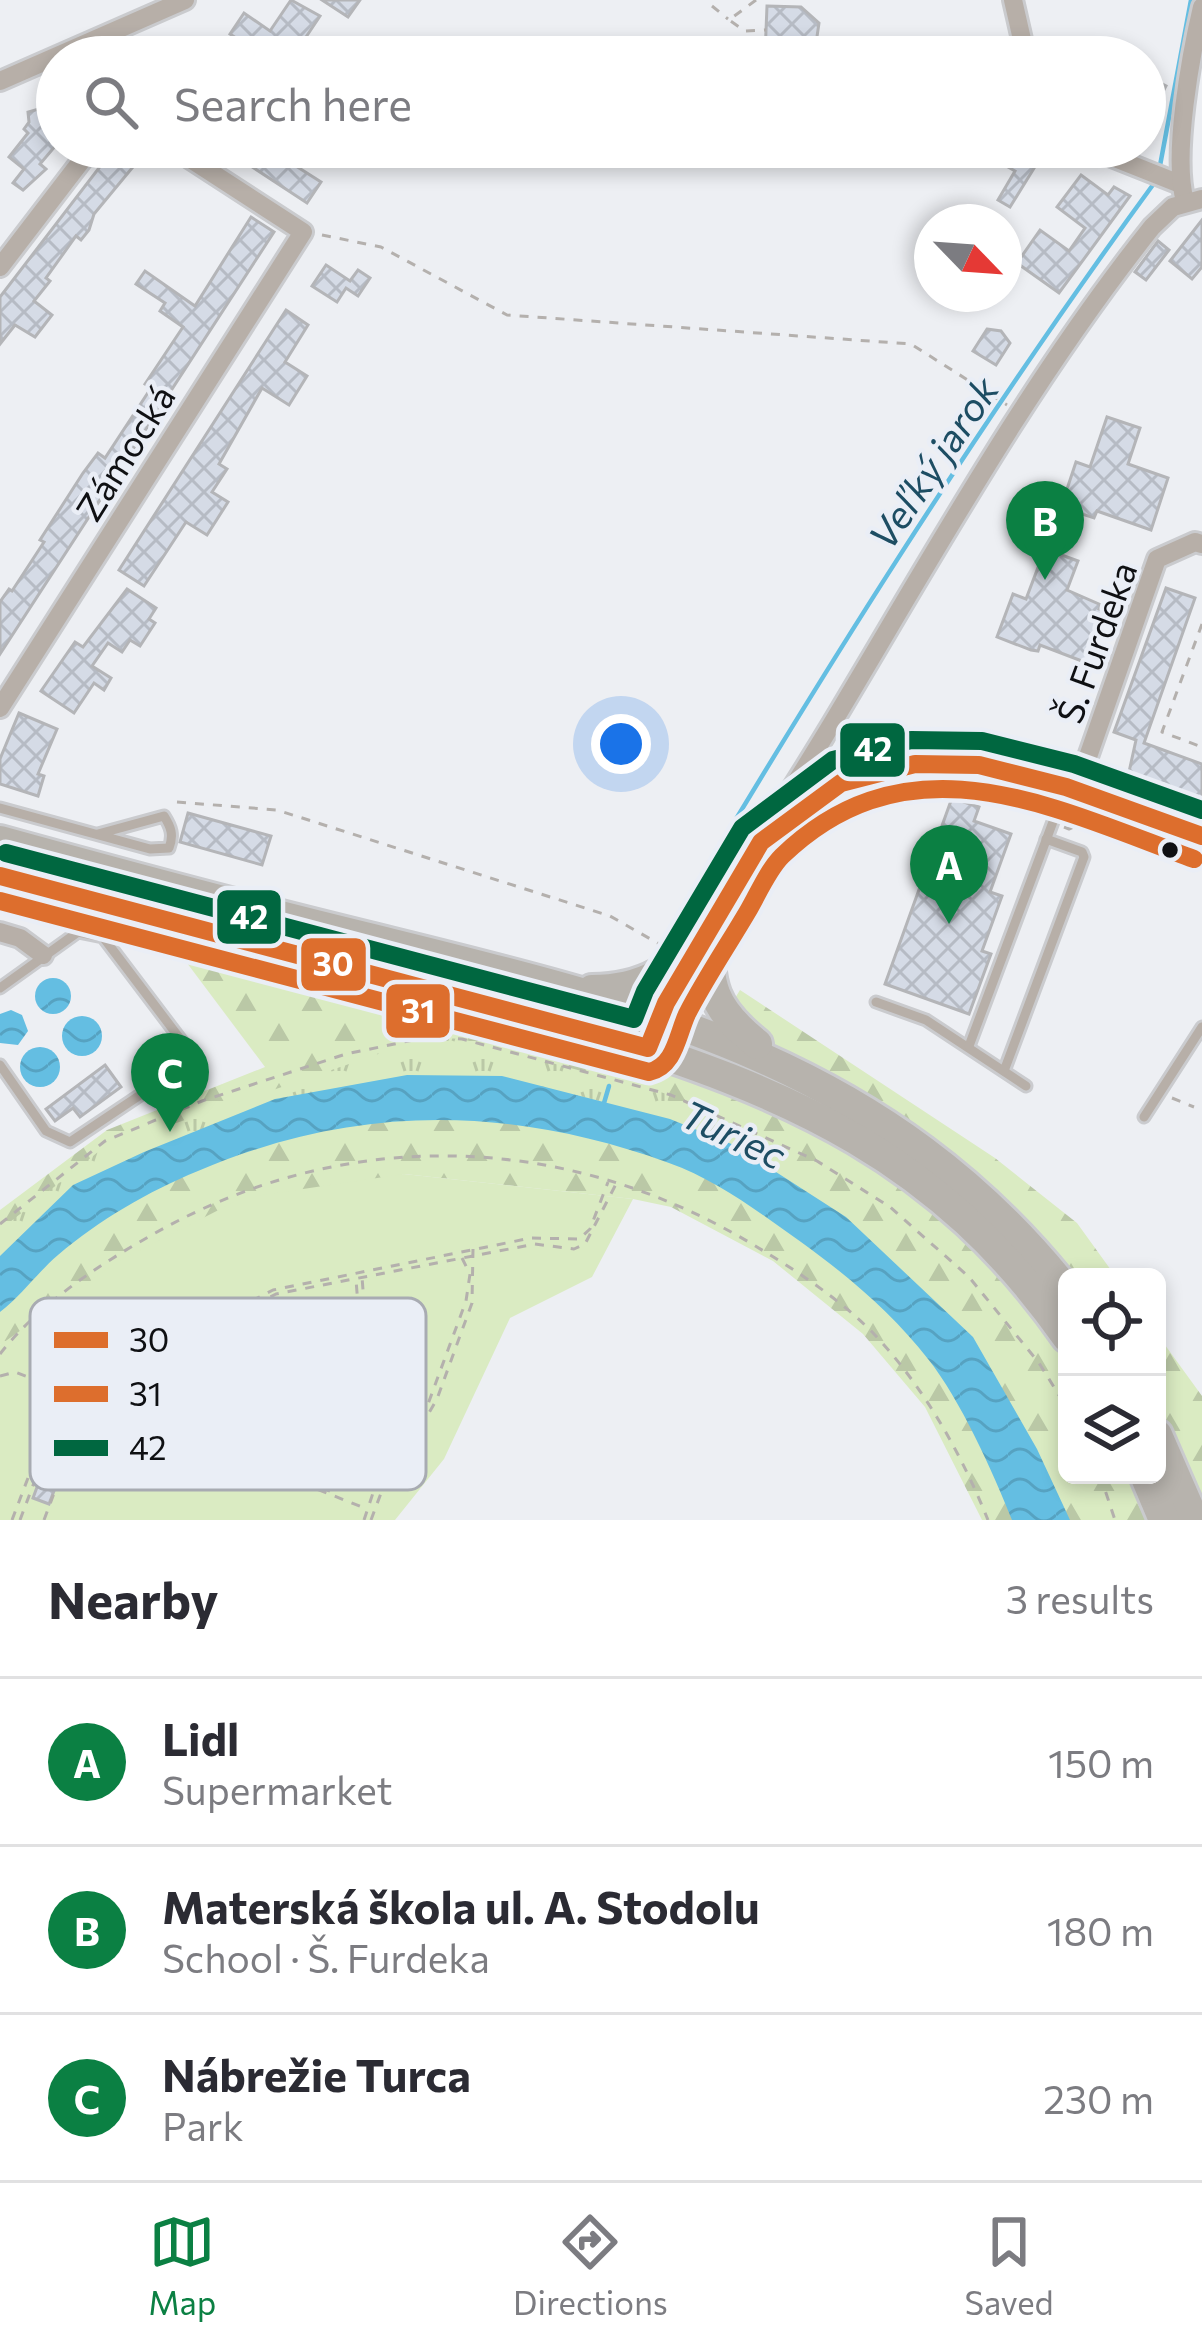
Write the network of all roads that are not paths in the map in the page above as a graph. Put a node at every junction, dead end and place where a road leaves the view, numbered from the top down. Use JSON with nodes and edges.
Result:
{"nodes":[{"id":1,"x":185,"y":0,"type":"edge"},
{"id":2,"x":1202,"y":7,"type":"edge"},
{"id":3,"x":103,"y":36,"type":"edge"},
{"id":4,"x":36,"y":65,"type":"edge"},
{"id":5,"x":0,"y":81,"type":"edge"},
{"id":6,"x":76,"y":168,"type":"edge"},
{"id":7,"x":204,"y":168,"type":"edge"},
{"id":8,"x":1133,"y":168,"type":"edge"},
{"id":9,"x":1177,"y":188,"type":"edge"},
{"id":10,"x":0,"y":267,"type":"edge"},
{"id":11,"x":1200,"y":538,"type":"edge"},
{"id":12,"x":0,"y":708,"type":"edge"},
{"id":13,"x":1071,"y":789,"type":"junction"},
{"id":14,"x":0,"y":808,"type":"edge"},
{"id":15,"x":98,"y":834,"type":"junction"},
{"id":16,"x":1202,"y":836,"type":"edge"},
{"id":17,"x":1046,"y":839,"type":"junction"},
{"id":18,"x":0,"y":841,"type":"edge"},
{"id":19,"x":761,"y":842,"type":"junction"},
{"id":20,"x":0,"y":876,"type":"edge"},
{"id":21,"x":719,"y":930,"type":"junction"},
{"id":22,"x":0,"y":932,"type":"edge"},
{"id":23,"x":43,"y":955,"type":"junction"},
{"id":24,"x":0,"y":988,"type":"edge"},
{"id":25,"x":576,"y":990,"type":"junction"},
{"id":26,"x":876,"y":1002,"type":"dead end"},
{"id":27,"x":660,"y":1018,"type":"junction"},
{"id":28,"x":1202,"y":1027,"type":"edge"},
{"id":29,"x":969,"y":1046,"type":"junction"},
{"id":30,"x":648,"y":1048,"type":"junction"},
{"id":31,"x":0,"y":1065,"type":"edge"},
{"id":32,"x":786,"y":1066,"type":"junction"},
{"id":33,"x":1004,"y":1071,"type":"junction"},
{"id":34,"x":1026,"y":1086,"type":"dead end"},
{"id":35,"x":1144,"y":1117,"type":"dead end"},
{"id":36,"x":1058,"y":1281,"type":"edge"},
{"id":37,"x":1058,"y":1326,"type":"edge"},
{"id":38,"x":1166,"y":1456,"type":"edge"},
{"id":39,"x":1149,"y":1484,"type":"edge"},
{"id":40,"x":1165,"y":1520,"type":"edge"},
{"id":41,"x":1194,"y":1520,"type":"edge"}],
"edges":[{"from":1,"to":3,"type":"street"},
{"from":2,"to":9,"type":"street"},
{"from":4,"to":5,"type":"street"},
{"from":6,"to":10,"type":"street"},
{"from":7,"to":12,"type":"street","name":"Zámocká"},
{"from":8,"to":9,"type":"street"},
{"from":9,"to":19,"type":"street"},
{"from":11,"to":13,"type":"street","name":"Š. Furdeka"},
{"from":13,"to":16,"type":"street"},
{"from":13,"to":17,"type":"lane"},
{"from":13,"to":19,"type":"street"},
{"from":14,"to":15,"type":"lane"},
{"from":15,"to":15,"type":"lane"},
{"from":17,"to":29,"type":"lane"},
{"from":17,"to":33,"type":"lane"},
{"from":18,"to":25,"type":"main road"},
{"from":19,"to":21,"type":"street"},
{"from":20,"to":30,"type":"main road"},
{"from":21,"to":25,"type":"main road"},
{"from":21,"to":27,"type":"street"},
{"from":21,"to":32,"type":"main road"},
{"from":22,"to":23,"type":"street"},
{"from":23,"to":24,"type":"lane"},
{"from":23,"to":31,"type":"lane"},
{"from":25,"to":27,"type":"main road"},
{"from":26,"to":29,"type":"lane"},
{"from":27,"to":30,"type":"street"},
{"from":27,"to":32,"type":"main road"},
{"from":28,"to":35,"type":"lane"},
{"from":29,"to":33,"type":"lane"},
{"from":30,"to":37,"type":"main road"},
{"from":32,"to":36,"type":"main road"},
{"from":33,"to":34,"type":"lane"},
{"from":38,"to":41,"type":"main road"},
{"from":39,"to":40,"type":"main road"}]}
